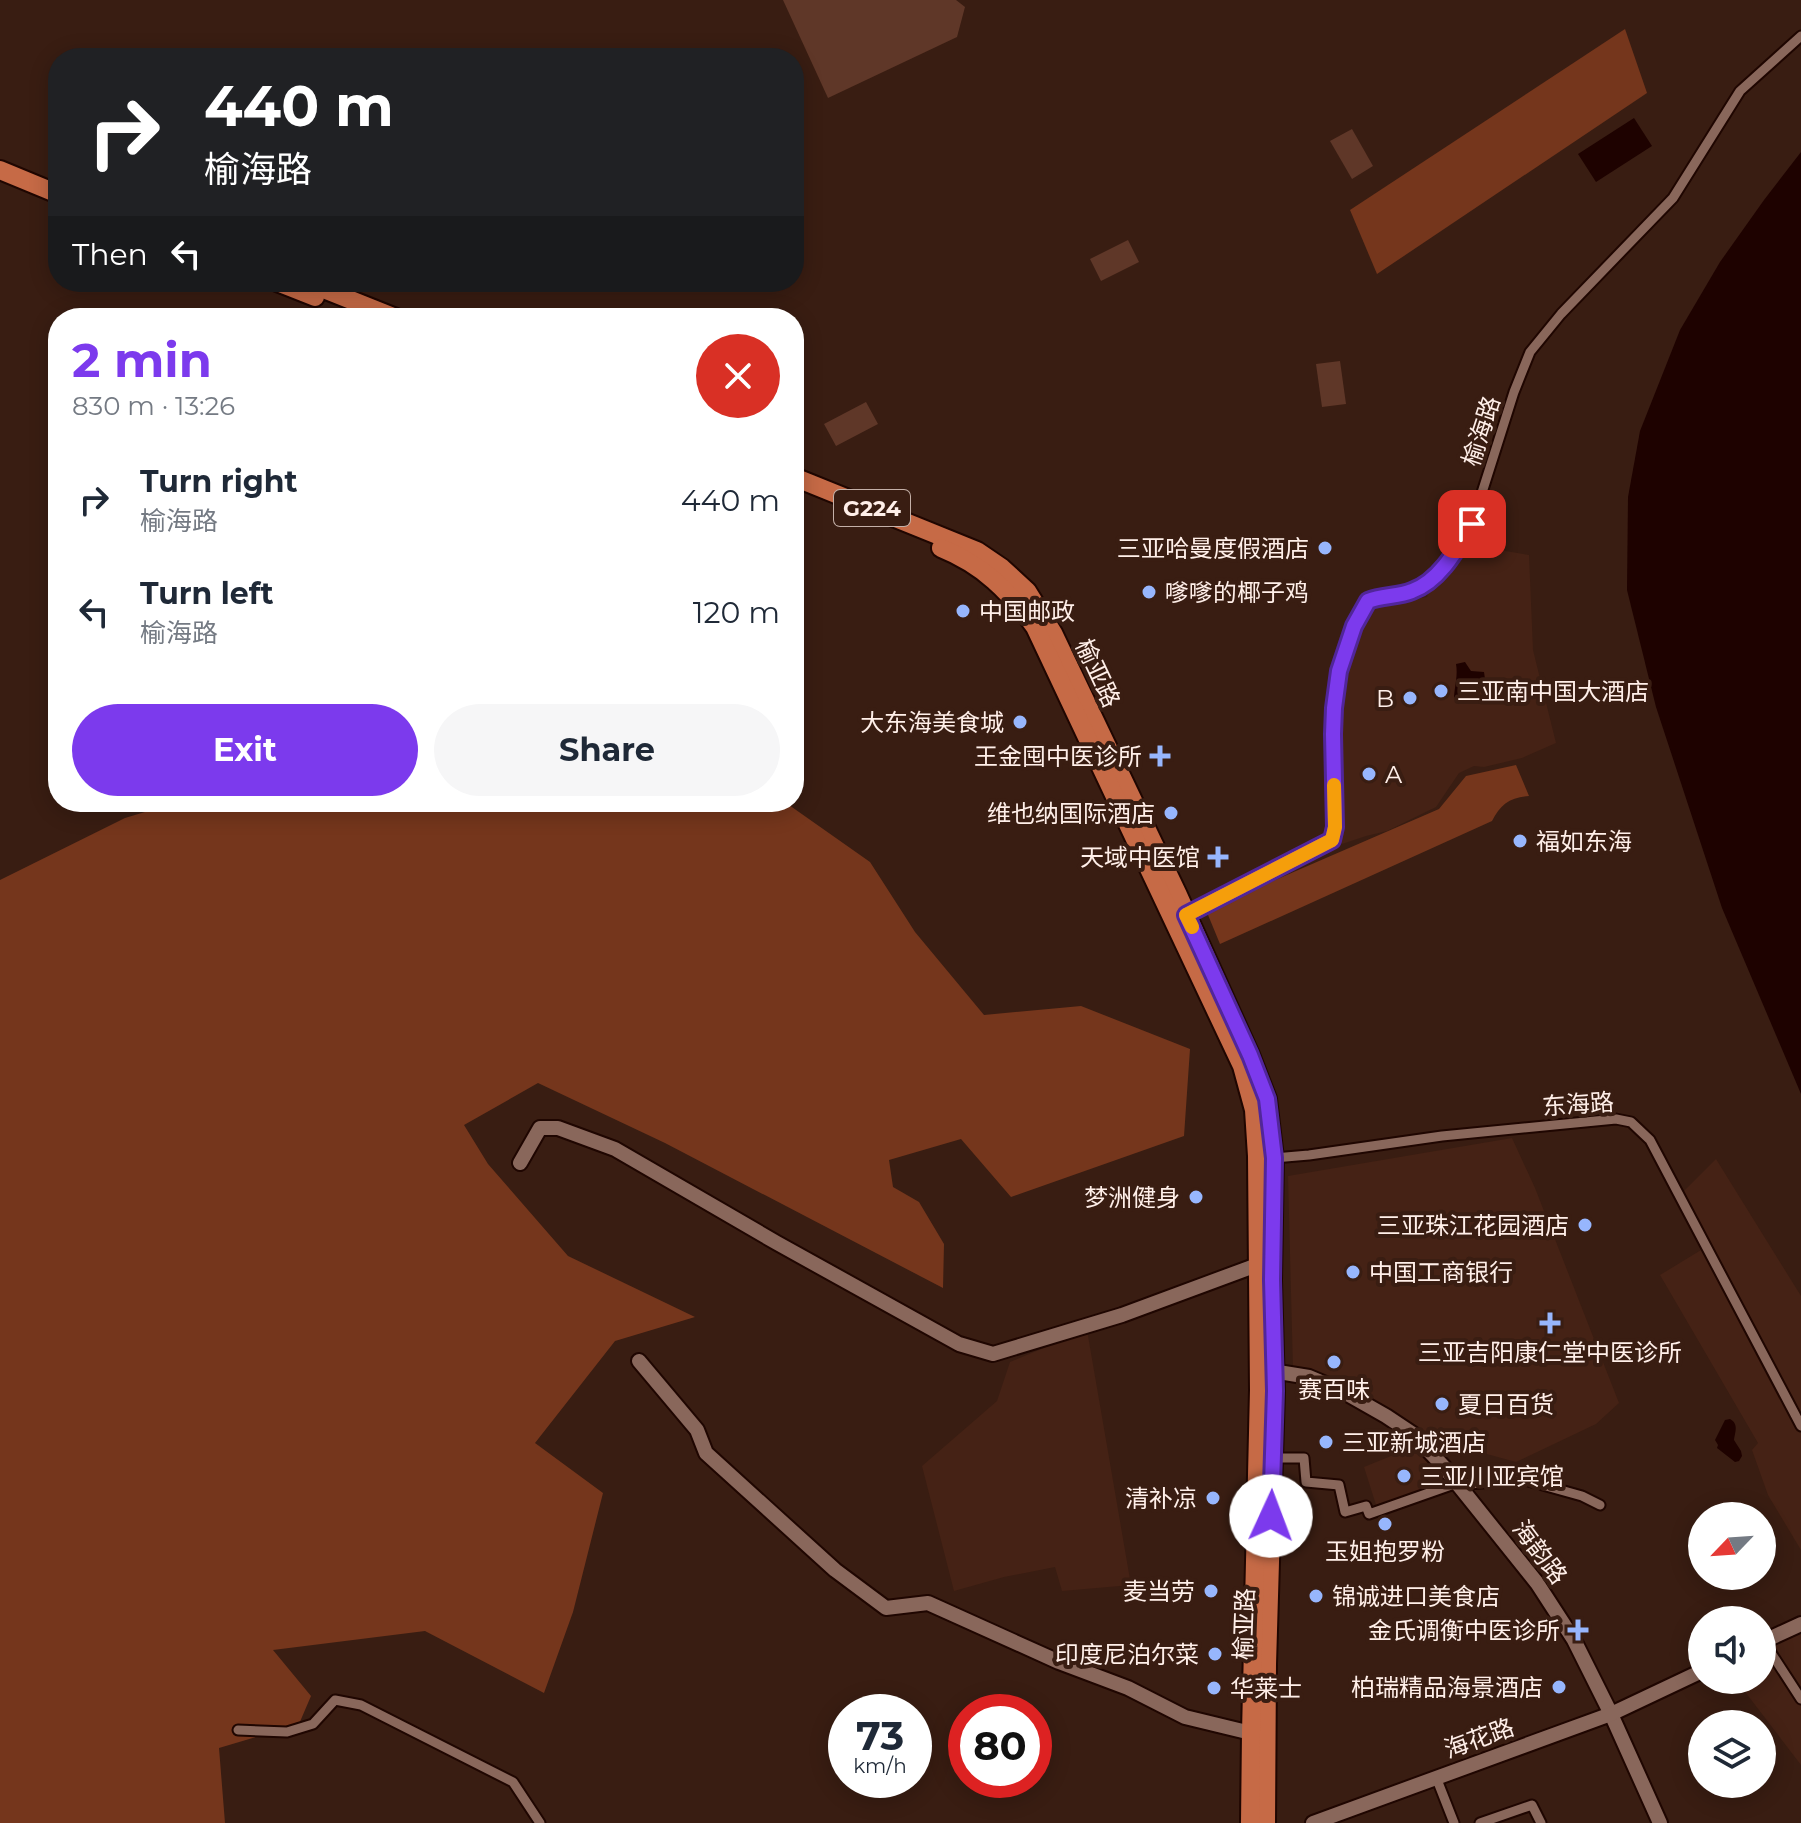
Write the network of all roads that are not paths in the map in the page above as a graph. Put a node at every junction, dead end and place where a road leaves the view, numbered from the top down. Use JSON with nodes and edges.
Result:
{"nodes":[{"id":1,"x":1801,"y":36,"type":"edge"},
{"id":2,"x":0,"y":159,"type":"edge"},
{"id":3,"x":0,"y":170,"type":"edge"},
{"id":4,"x":48,"y":178,"type":"edge"},
{"id":5,"x":48,"y":190,"type":"edge"},
{"id":6,"x":302,"y":292,"type":"edge"},
{"id":7,"x":331,"y":292,"type":"edge"},
{"id":8,"x":342,"y":308,"type":"edge"},
{"id":9,"x":371,"y":308,"type":"edge"},
{"id":10,"x":804,"y":481,"type":"edge"},
{"id":11,"x":804,"y":493,"type":"edge"},
{"id":12,"x":1179,"y":918,"type":"junction"},
{"id":13,"x":1274,"y":1158,"type":"junction"},
{"id":14,"x":520,"y":1163,"type":"dead end"},
{"id":15,"x":1257,"y":1265,"type":"junction"},
{"id":16,"x":639,"y":1361,"type":"dead end"},
{"id":17,"x":1266,"y":1370,"type":"junction"},
{"id":18,"x":1801,"y":1426,"type":"edge"},
{"id":19,"x":1273,"y":1458,"type":"junction"},
{"id":20,"x":1459,"y":1485,"type":"junction"},
{"id":21,"x":1600,"y":1505,"type":"dead end"},
{"id":22,"x":1801,"y":1624,"type":"edge"},
{"id":23,"x":1776,"y":1636,"type":"edge"},
{"id":24,"x":1776,"y":1662,"type":"edge"},
{"id":25,"x":1688,"y":1678,"type":"edge"},
{"id":26,"x":1801,"y":1699,"type":"edge"},
{"id":27,"x":1611,"y":1714,"type":"junction"},
{"id":28,"x":238,"y":1730,"type":"dead end"},
{"id":29,"x":1251,"y":1733,"type":"junction"},
{"id":30,"x":1436,"y":1777,"type":"junction"},
{"id":31,"x":540,"y":1823,"type":"edge"},
{"id":32,"x":1250,"y":1823,"type":"edge"},
{"id":33,"x":1266,"y":1823,"type":"edge"},
{"id":34,"x":1313,"y":1823,"type":"edge"},
{"id":35,"x":1454,"y":1823,"type":"edge"},
{"id":36,"x":1480,"y":1823,"type":"edge"},
{"id":37,"x":1541,"y":1823,"type":"edge"},
{"id":38,"x":1660,"y":1823,"type":"edge"}],
"edges":[{"from":1,"to":12,"type":"street","name":"榆海路"},
{"from":2,"to":4,"type":"highway"},
{"from":3,"to":5,"type":"highway"},
{"from":6,"to":8,"type":"highway"},
{"from":7,"to":9,"type":"highway"},
{"from":10,"to":12,"type":"highway","name":"榆亚路","number":"G224"},
{"from":11,"to":12,"type":"highway","name":"榆亚路","number":"G224"},
{"from":12,"to":13,"type":"highway","name":"榆亚路","number":"G224"},
{"from":12,"to":15,"type":"highway","name":"榆亚路","number":"G224"},
{"from":13,"to":17,"type":"highway","name":"榆亚路","number":"G224"},
{"from":13,"to":18,"type":"street","name":"东海路"},
{"from":14,"to":15,"type":"street"},
{"from":15,"to":17,"type":"highway","name":"榆亚路","number":"G224"},
{"from":16,"to":29,"type":"street"},
{"from":17,"to":19,"type":"highway","name":"榆亚路","number":"G224"},
{"from":17,"to":20,"type":"street","name":"海韵路"},
{"from":17,"to":29,"type":"highway","name":"榆亚路","number":"G224"},
{"from":19,"to":20,"type":"street"},
{"from":19,"to":33,"type":"highway","name":"榆亚路","number":"G224"},
{"from":20,"to":21,"type":"street"},
{"from":20,"to":27,"type":"street","name":"海韵路"},
{"from":22,"to":23,"type":"street"},
{"from":24,"to":26,"type":"street"},
{"from":25,"to":27,"type":"street","name":"海花路"},
{"from":27,"to":30,"type":"street","name":"海花路"},
{"from":27,"to":38,"type":"street","name":"海韵路"},
{"from":28,"to":31,"type":"street"},
{"from":29,"to":32,"type":"highway","name":"榆亚路","number":"G224"},
{"from":30,"to":34,"type":"street","name":"海花路"},
{"from":30,"to":35,"type":"street"},
{"from":36,"to":37,"type":"street"}]}
